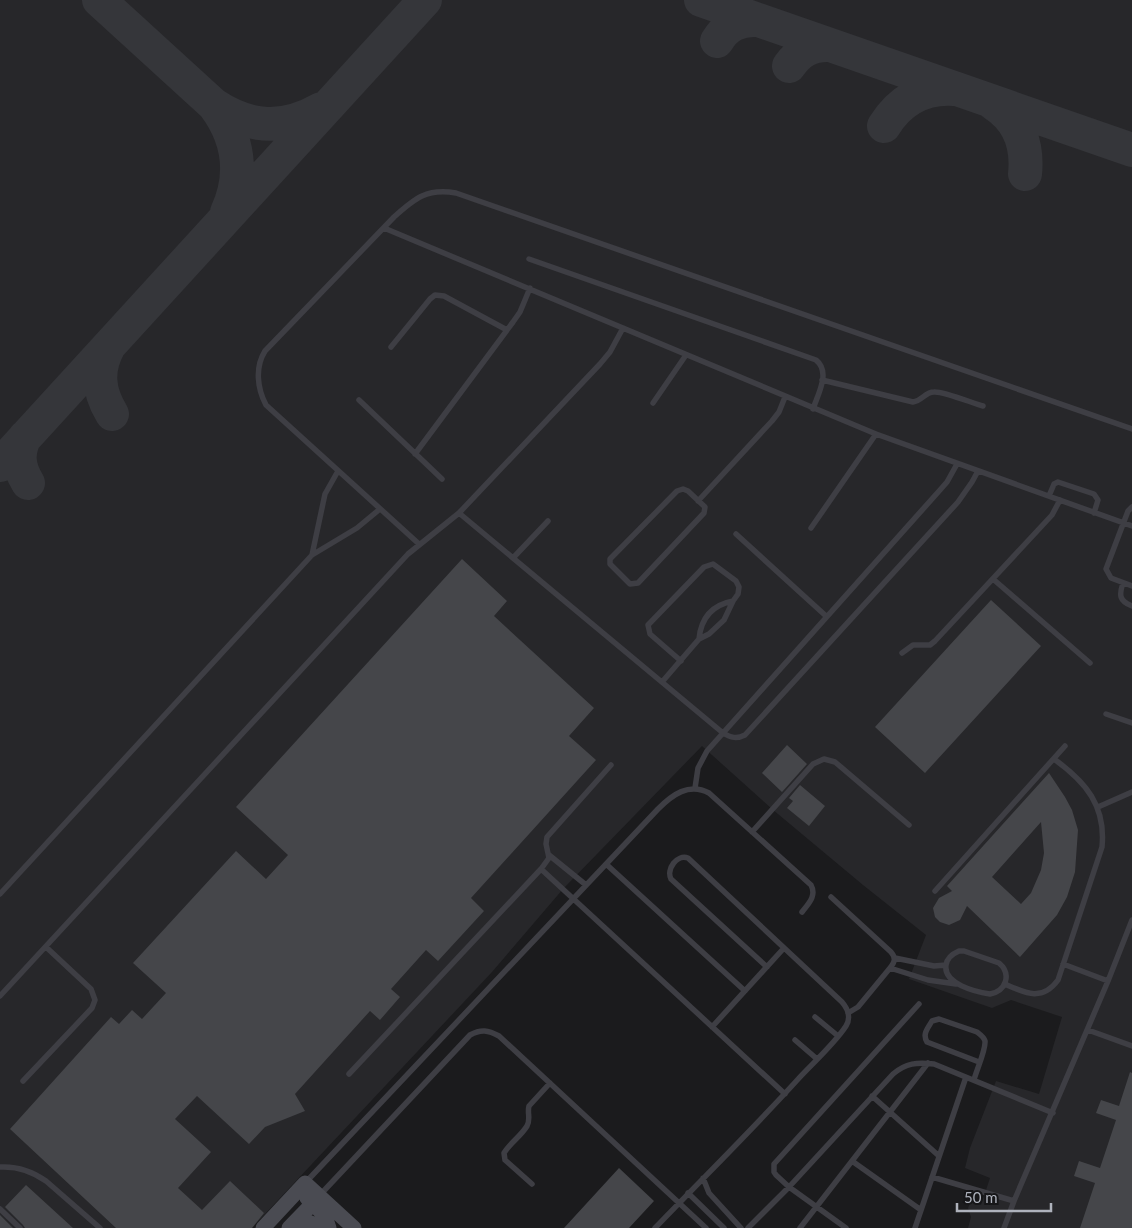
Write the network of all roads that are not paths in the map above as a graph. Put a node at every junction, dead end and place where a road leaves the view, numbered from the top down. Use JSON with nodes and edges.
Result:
{"nodes":[{"id":1,"x":384,"y":228,"type":"junction"},
{"id":2,"x":529,"y":259,"type":"dead end"},
{"id":3,"x":530,"y":288,"type":"junction"},
{"id":4,"x":623,"y":328,"type":"junction"},
{"id":5,"x":507,"y":330,"type":"junction"},
{"id":6,"x":391,"y":347,"type":"dead end"},
{"id":7,"x":686,"y":355,"type":"junction"},
{"id":8,"x":822,"y":380,"type":"junction"},
{"id":9,"x":785,"y":397,"type":"junction"},
{"id":10,"x":358,"y":400,"type":"dead end"},
{"id":11,"x":653,"y":403,"type":"dead end"},
{"id":12,"x":983,"y":406,"type":"dead end"},
{"id":13,"x":813,"y":409,"type":"junction"},
{"id":14,"x":1132,"y":429,"type":"edge"},
{"id":15,"x":876,"y":434,"type":"junction"},
{"id":16,"x":415,"y":454,"type":"junction"},
{"id":17,"x":957,"y":464,"type":"junction"},
{"id":18,"x":338,"y":471,"type":"junction"},
{"id":19,"x":978,"y":471,"type":"junction"},
{"id":20,"x":442,"y":479,"type":"dead end"},
{"id":21,"x":1049,"y":496,"type":"junction"},
{"id":22,"x":1060,"y":500,"type":"junction"},
{"id":23,"x":698,"y":501,"type":"junction"},
{"id":24,"x":1132,"y":506,"type":"edge"},
{"id":25,"x":380,"y":509,"type":"junction"},
{"id":26,"x":459,"y":513,"type":"junction"},
{"id":27,"x":1094,"y":513,"type":"junction"},
{"id":28,"x":548,"y":521,"type":"dead end"},
{"id":29,"x":1124,"y":523,"type":"junction"},
{"id":30,"x":1132,"y":526,"type":"edge"},
{"id":31,"x":811,"y":528,"type":"dead end"},
{"id":32,"x":736,"y":534,"type":"dead end"},
{"id":33,"x":419,"y":544,"type":"junction"},
{"id":34,"x":312,"y":555,"type":"junction"},
{"id":35,"x":513,"y":558,"type":"junction"},
{"id":36,"x":993,"y":579,"type":"junction"},
{"id":37,"x":1123,"y":583,"type":"junction"},
{"id":38,"x":1132,"y":586,"type":"edge"},
{"id":39,"x":733,"y":600,"type":"junction"},
{"id":40,"x":1132,"y":606,"type":"edge"},
{"id":41,"x":826,"y":616,"type":"junction"},
{"id":42,"x":700,"y":639,"type":"junction"},
{"id":43,"x":902,"y":654,"type":"dead end"},
{"id":44,"x":681,"y":661,"type":"junction"},
{"id":45,"x":1090,"y":663,"type":"dead end"},
{"id":46,"x":662,"y":682,"type":"junction"},
{"id":47,"x":1106,"y":714,"type":"dead end"},
{"id":48,"x":1132,"y":723,"type":"edge"},
{"id":49,"x":723,"y":733,"type":"junction"},
{"id":50,"x":1066,"y":746,"type":"dead end"},
{"id":51,"x":1054,"y":759,"type":"junction"},
{"id":52,"x":610,"y":765,"type":"dead end"},
{"id":53,"x":696,"y":788,"type":"junction"},
{"id":54,"x":1132,"y":792,"type":"edge"},
{"id":55,"x":1098,"y":807,"type":"junction"},
{"id":56,"x":909,"y":825,"type":"dead end"},
{"id":57,"x":752,"y":832,"type":"junction"},
{"id":58,"x":549,"y":855,"type":"junction"},
{"id":59,"x":606,"y":864,"type":"junction"},
{"id":60,"x":541,"y":869,"type":"junction"},
{"id":61,"x":586,"y":885,"type":"junction"},
{"id":62,"x":935,"y":892,"type":"dead end"},
{"id":63,"x":0,"y":894,"type":"edge"},
{"id":64,"x":831,"y":897,"type":"dead end"},
{"id":65,"x":573,"y":898,"type":"junction"},
{"id":66,"x":802,"y":912,"type":"dead end"},
{"id":67,"x":1132,"y":920,"type":"edge"},
{"id":68,"x":46,"y":946,"type":"junction"},
{"id":69,"x":784,"y":948,"type":"junction"},
{"id":70,"x":894,"y":958,"type":"junction"},
{"id":71,"x":946,"y":964,"type":"junction"},
{"id":72,"x":1063,"y":964,"type":"junction"},
{"id":73,"x":767,"y":967,"type":"junction"},
{"id":74,"x":890,"y":968,"type":"junction"},
{"id":75,"x":1108,"y":981,"type":"junction"},
{"id":76,"x":958,"y":984,"type":"junction"},
{"id":77,"x":1005,"y":984,"type":"junction"},
{"id":78,"x":745,"y":992,"type":"junction"},
{"id":79,"x":0,"y":996,"type":"edge"},
{"id":80,"x":919,"y":1004,"type":"dead end"},
{"id":81,"x":848,"y":1013,"type":"junction"},
{"id":82,"x":815,"y":1017,"type":"dead end"},
{"id":83,"x":712,"y":1027,"type":"junction"},
{"id":84,"x":1088,"y":1030,"type":"junction"},
{"id":85,"x":838,"y":1036,"type":"junction"},
{"id":86,"x":795,"y":1040,"type":"dead end"},
{"id":87,"x":1132,"y":1046,"type":"edge"},
{"id":88,"x":817,"y":1059,"type":"junction"},
{"id":89,"x":979,"y":1062,"type":"junction"},
{"id":90,"x":928,"y":1063,"type":"junction"},
{"id":91,"x":349,"y":1074,"type":"dead end"},
{"id":92,"x":966,"y":1077,"type":"junction"},
{"id":93,"x":974,"y":1080,"type":"junction"},
{"id":94,"x":23,"y":1082,"type":"dead end"},
{"id":95,"x":550,"y":1083,"type":"junction"},
{"id":96,"x":785,"y":1094,"type":"junction"},
{"id":97,"x":872,"y":1096,"type":"junction"},
{"id":98,"x":890,"y":1112,"type":"junction"},
{"id":99,"x":1053,"y":1113,"type":"junction"},
{"id":100,"x":939,"y":1156,"type":"junction"},
{"id":101,"x":852,"y":1161,"type":"junction"},
{"id":102,"x":0,"y":1167,"type":"edge"},
{"id":103,"x":932,"y":1177,"type":"junction"},
{"id":104,"x":703,"y":1178,"type":"junction"},
{"id":105,"x":532,"y":1184,"type":"dead end"},
{"id":106,"x":301,"y":1187,"type":"junction"},
{"id":107,"x":789,"y":1187,"type":"junction"},
{"id":108,"x":688,"y":1194,"type":"junction"},
{"id":109,"x":316,"y":1200,"type":"junction"},
{"id":110,"x":1014,"y":1200,"type":"junction"},
{"id":111,"x":679,"y":1203,"type":"junction"},
{"id":112,"x":817,"y":1207,"type":"junction"},
{"id":113,"x":0,"y":1209,"type":"edge"},
{"id":114,"x":921,"y":1210,"type":"junction"},
{"id":115,"x":342,"y":1216,"type":"junction"},
{"id":116,"x":291,"y":1226,"type":"edge"},
{"id":117,"x":20,"y":1228,"type":"edge"},
{"id":118,"x":100,"y":1228,"type":"edge"},
{"id":119,"x":264,"y":1228,"type":"edge"},
{"id":120,"x":329,"y":1228,"type":"edge"},
{"id":121,"x":354,"y":1228,"type":"edge"},
{"id":122,"x":655,"y":1228,"type":"edge"},
{"id":123,"x":706,"y":1228,"type":"edge"},
{"id":124,"x":724,"y":1228,"type":"edge"},
{"id":125,"x":741,"y":1228,"type":"edge"},
{"id":126,"x":748,"y":1228,"type":"edge"},
{"id":127,"x":800,"y":1228,"type":"edge"},
{"id":128,"x":846,"y":1228,"type":"edge"},
{"id":129,"x":914,"y":1228,"type":"edge"},
{"id":130,"x":1004,"y":1228,"type":"edge"}],
"edges":[{"from":1,"to":3,"type":"lane"},
{"from":1,"to":14,"type":"lane"},
{"from":1,"to":18,"type":"lane"},
{"from":2,"to":8,"type":"lane"},
{"from":3,"to":4,"type":"lane"},
{"from":3,"to":5,"type":"lane"},
{"from":4,"to":7,"type":"lane"},
{"from":4,"to":26,"type":"lane"},
{"from":5,"to":6,"type":"lane"},
{"from":5,"to":16,"type":"lane"},
{"from":7,"to":9,"type":"lane"},
{"from":7,"to":11,"type":"lane"},
{"from":8,"to":12,"type":"lane"},
{"from":8,"to":13,"type":"lane"},
{"from":9,"to":13,"type":"lane"},
{"from":9,"to":23,"type":"lane"},
{"from":10,"to":16,"type":"lane"},
{"from":13,"to":15,"type":"lane"},
{"from":15,"to":17,"type":"lane"},
{"from":15,"to":31,"type":"lane"},
{"from":16,"to":20,"type":"lane"},
{"from":17,"to":19,"type":"lane"},
{"from":17,"to":41,"type":"lane"},
{"from":18,"to":25,"type":"lane"},
{"from":18,"to":34,"type":"lane"},
{"from":19,"to":21,"type":"lane"},
{"from":19,"to":49,"type":"lane"},
{"from":21,"to":22,"type":"lane"},
{"from":21,"to":27,"type":"lane"},
{"from":22,"to":27,"type":"lane"},
{"from":22,"to":36,"type":"lane"},
{"from":23,"to":23,"type":"lane"},
{"from":24,"to":29,"type":"lane"},
{"from":25,"to":33,"type":"lane"},
{"from":25,"to":34,"type":"lane"},
{"from":26,"to":33,"type":"lane"},
{"from":26,"to":35,"type":"lane"},
{"from":27,"to":29,"type":"lane"},
{"from":28,"to":35,"type":"lane"},
{"from":29,"to":30,"type":"lane"},
{"from":29,"to":37,"type":"lane"},
{"from":32,"to":41,"type":"lane"},
{"from":33,"to":68,"type":"lane"},
{"from":34,"to":63,"type":"lane"},
{"from":35,"to":46,"type":"lane"},
{"from":36,"to":43,"type":"lane"},
{"from":36,"to":45,"type":"lane"},
{"from":37,"to":38,"type":"lane"},
{"from":37,"to":40,"type":"lane"},
{"from":39,"to":42,"type":"lane"},
{"from":39,"to":42,"type":"lane"},
{"from":39,"to":44,"type":"lane"},
{"from":41,"to":49,"type":"lane"},
{"from":42,"to":44,"type":"lane"},
{"from":44,"to":46,"type":"lane"},
{"from":46,"to":49,"type":"lane"},
{"from":47,"to":48,"type":"lane"},
{"from":49,"to":53,"type":"lane"},
{"from":50,"to":51,"type":"lane"},
{"from":51,"to":55,"type":"lane"},
{"from":51,"to":62,"type":"lane"},
{"from":52,"to":58,"type":"lane"},
{"from":53,"to":57,"type":"lane"},
{"from":53,"to":59,"type":"lane"},
{"from":54,"to":55,"type":"lane"},
{"from":55,"to":72,"type":"lane"},
{"from":56,"to":57,"type":"lane"},
{"from":57,"to":66,"type":"lane"},
{"from":58,"to":60,"type":"lane"},
{"from":58,"to":61,"type":"lane"},
{"from":59,"to":61,"type":"lane"},
{"from":59,"to":78,"type":"lane"},
{"from":60,"to":65,"type":"lane"},
{"from":60,"to":91,"type":"lane"},
{"from":61,"to":65,"type":"lane"},
{"from":64,"to":70,"type":"lane"},
{"from":65,"to":83,"type":"lane"},
{"from":65,"to":106,"type":"lane"},
{"from":67,"to":75,"type":"lane"},
{"from":68,"to":79,"type":"lane"},
{"from":68,"to":94,"type":"lane"},
{"from":69,"to":73,"type":"lane"},
{"from":69,"to":73,"type":"lane"},
{"from":69,"to":81,"type":"lane"},
{"from":70,"to":71,"type":"lane"},
{"from":70,"to":74,"type":"lane"},
{"from":71,"to":76,"type":"lane"},
{"from":71,"to":77,"type":"lane"},
{"from":72,"to":75,"type":"lane"},
{"from":72,"to":77,"type":"lane"},
{"from":73,"to":78,"type":"lane"},
{"from":74,"to":76,"type":"lane"},
{"from":74,"to":81,"type":"lane"},
{"from":75,"to":84,"type":"lane"},
{"from":76,"to":77,"type":"lane"},
{"from":78,"to":83,"type":"lane"},
{"from":80,"to":107,"type":"lane"},
{"from":81,"to":85,"type":"lane"},
{"from":82,"to":85,"type":"lane"},
{"from":83,"to":96,"type":"lane"},
{"from":84,"to":87,"type":"lane"},
{"from":84,"to":99,"type":"lane"},
{"from":85,"to":88,"type":"lane"},
{"from":86,"to":88,"type":"lane"},
{"from":88,"to":96,"type":"lane"},
{"from":89,"to":89,"type":"lane"},
{"from":89,"to":93,"type":"lane"},
{"from":90,"to":92,"type":"lane"},
{"from":90,"to":97,"type":"lane"},
{"from":90,"to":98,"type":"lane"},
{"from":92,"to":93,"type":"lane"},
{"from":92,"to":100,"type":"lane"},
{"from":93,"to":99,"type":"lane"},
{"from":95,"to":105,"type":"lane"},
{"from":95,"to":109,"type":"lane"},
{"from":95,"to":111,"type":"lane"},
{"from":96,"to":104,"type":"lane"},
{"from":97,"to":98,"type":"lane"},
{"from":97,"to":107,"type":"lane"},
{"from":98,"to":100,"type":"lane"},
{"from":98,"to":101,"type":"lane"},
{"from":99,"to":110,"type":"lane"},
{"from":100,"to":103,"type":"lane"},
{"from":101,"to":112,"type":"lane"},
{"from":101,"to":114,"type":"lane"},
{"from":102,"to":118,"type":"lane"},
{"from":103,"to":110,"type":"lane"},
{"from":103,"to":114,"type":"lane"},
{"from":104,"to":108,"type":"lane"},
{"from":104,"to":125,"type":"lane"},
{"from":106,"to":109,"type":"street"},
{"from":106,"to":119,"type":"street"},
{"from":107,"to":112,"type":"lane"},
{"from":107,"to":126,"type":"lane"},
{"from":108,"to":111,"type":"lane"},
{"from":108,"to":124,"type":"lane"},
{"from":109,"to":115,"type":"street"},
{"from":109,"to":116,"type":"street"},
{"from":109,"to":120,"type":"street"},
{"from":110,"to":130,"type":"lane"},
{"from":111,"to":122,"type":"lane"},
{"from":111,"to":123,"type":"lane"},
{"from":112,"to":127,"type":"lane"},
{"from":112,"to":128,"type":"lane"},
{"from":113,"to":117,"type":"lane"},
{"from":114,"to":129,"type":"lane"},
{"from":115,"to":120,"type":"lane"},
{"from":115,"to":121,"type":"street"},
{"from":116,"to":120,"type":"street"}]}
